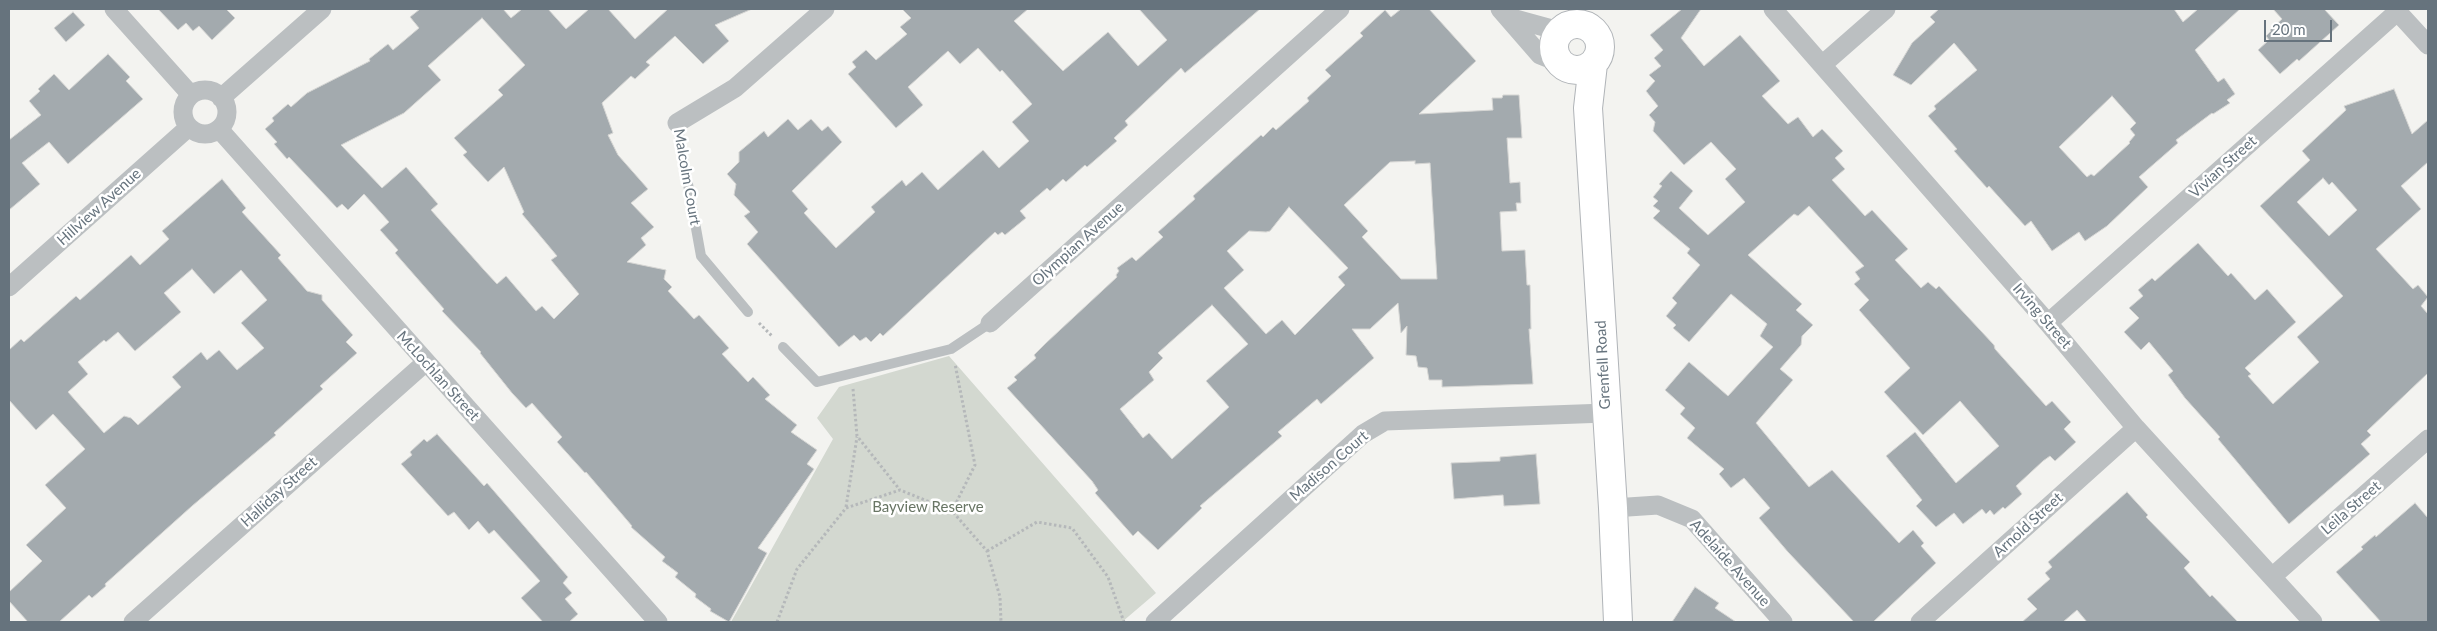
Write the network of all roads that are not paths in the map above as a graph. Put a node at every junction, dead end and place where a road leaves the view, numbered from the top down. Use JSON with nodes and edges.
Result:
{"nodes":[{"id":1,"x":114,"y":9,"type":"edge"},
{"id":2,"x":322,"y":9,"type":"edge"},
{"id":3,"x":825,"y":9,"type":"edge"},
{"id":4,"x":1340,"y":9,"type":"edge"},
{"id":5,"x":1773,"y":9,"type":"edge"},
{"id":6,"x":1886,"y":9,"type":"edge"},
{"id":7,"x":2396,"y":10,"type":"edge"},
{"id":8,"x":1504,"y":13,"type":"edge"},
{"id":9,"x":1577,"y":21,"type":"edge"},
{"id":10,"x":2428,"y":45,"type":"edge"},
{"id":11,"x":1561,"y":64,"type":"junction"},
{"id":12,"x":1593,"y":64,"type":"junction"},
{"id":13,"x":1822,"y":65,"type":"junction"},
{"id":14,"x":191,"y":95,"type":"junction"},
{"id":15,"x":222,"y":98,"type":"junction"},
{"id":16,"x":1588,"y":108,"type":"junction"},
{"id":17,"x":677,"y":122,"type":"joint"},
{"id":18,"x":189,"y":127,"type":"junction"},
{"id":19,"x":219,"y":129,"type":"junction"},
{"id":20,"x":9,"y":287,"type":"edge"},
{"id":21,"x":748,"y":312,"type":"road end"},
{"id":22,"x":2048,"y":322,"type":"junction"},
{"id":23,"x":990,"y":323,"type":"joint"},
{"id":24,"x":783,"y":347,"type":"road end"},
{"id":25,"x":426,"y":362,"type":"junction"},
{"id":26,"x":1606,"y":413,"type":"junction"},
{"id":27,"x":2136,"y":428,"type":"junction"},
{"id":28,"x":2428,"y":440,"type":"edge"},
{"id":29,"x":1613,"y":508,"type":"junction"},
{"id":30,"x":2273,"y":576,"type":"junction"},
{"id":31,"x":649,"y":619,"type":"edge"},
{"id":32,"x":133,"y":622,"type":"edge"},
{"id":33,"x":1156,"y":622,"type":"edge"},
{"id":34,"x":1618,"y":622,"type":"edge"},
{"id":35,"x":1783,"y":622,"type":"edge"},
{"id":36,"x":1920,"y":622,"type":"edge"},
{"id":37,"x":2314,"y":622,"type":"edge"}],
"edges":[{"from":1,"to":14,"type":"street"},
{"from":2,"to":15,"type":"street"},
{"from":3,"to":17,"type":"street","name":"Malcolm Court"},
{"from":4,"to":23,"type":"street","name":"Olympian Avenue"},
{"from":5,"to":13,"type":"street","name":"Irving Street"},
{"from":6,"to":13,"type":"street"},
{"from":7,"to":10,"type":"street"},
{"from":7,"to":22,"type":"street","name":"Vivian Street"},
{"from":8,"to":9,"type":"street"},
{"from":8,"to":11,"type":"street"},
{"from":9,"to":11,"type":"street","name":"Grenfell Road"},
{"from":9,"to":12,"type":"street","name":"Grenfell Road"},
{"from":11,"to":12,"type":"street"},
{"from":11,"to":16,"type":"street","name":"Grenfell Road"},
{"from":12,"to":16,"type":"street","name":"Grenfell Road"},
{"from":13,"to":22,"type":"street","name":"Irving Street"},
{"from":14,"to":15,"type":"street"},
{"from":14,"to":18,"type":"street"},
{"from":15,"to":19,"type":"street"},
{"from":16,"to":26,"type":"street","name":"Grenfell Road"},
{"from":17,"to":21,"type":"lane","name":"Malcolm Court"},
{"from":18,"to":19,"type":"street"},
{"from":18,"to":20,"type":"street","name":"Hillview Avenue"},
{"from":19,"to":25,"type":"street","name":"McLochlan Street"},
{"from":22,"to":27,"type":"street","name":"Irving Street"},
{"from":23,"to":24,"type":"lane","name":"Olympian Avenue"},
{"from":25,"to":31,"type":"street","name":"McLochlan Street"},
{"from":25,"to":32,"type":"street","name":"Halliday Street"},
{"from":26,"to":29,"type":"street","name":"Grenfell Road"},
{"from":26,"to":33,"type":"street","name":"Madison Court"},
{"from":27,"to":30,"type":"street","name":"Irving Street"},
{"from":27,"to":36,"type":"street","name":"Arnold Street"},
{"from":28,"to":30,"type":"street","name":"Leila Street"},
{"from":29,"to":34,"type":"street","name":"Grenfell Road"},
{"from":29,"to":35,"type":"street","name":"Adelaide Avenue"},
{"from":30,"to":37,"type":"street","name":"Irving Street"}]}
